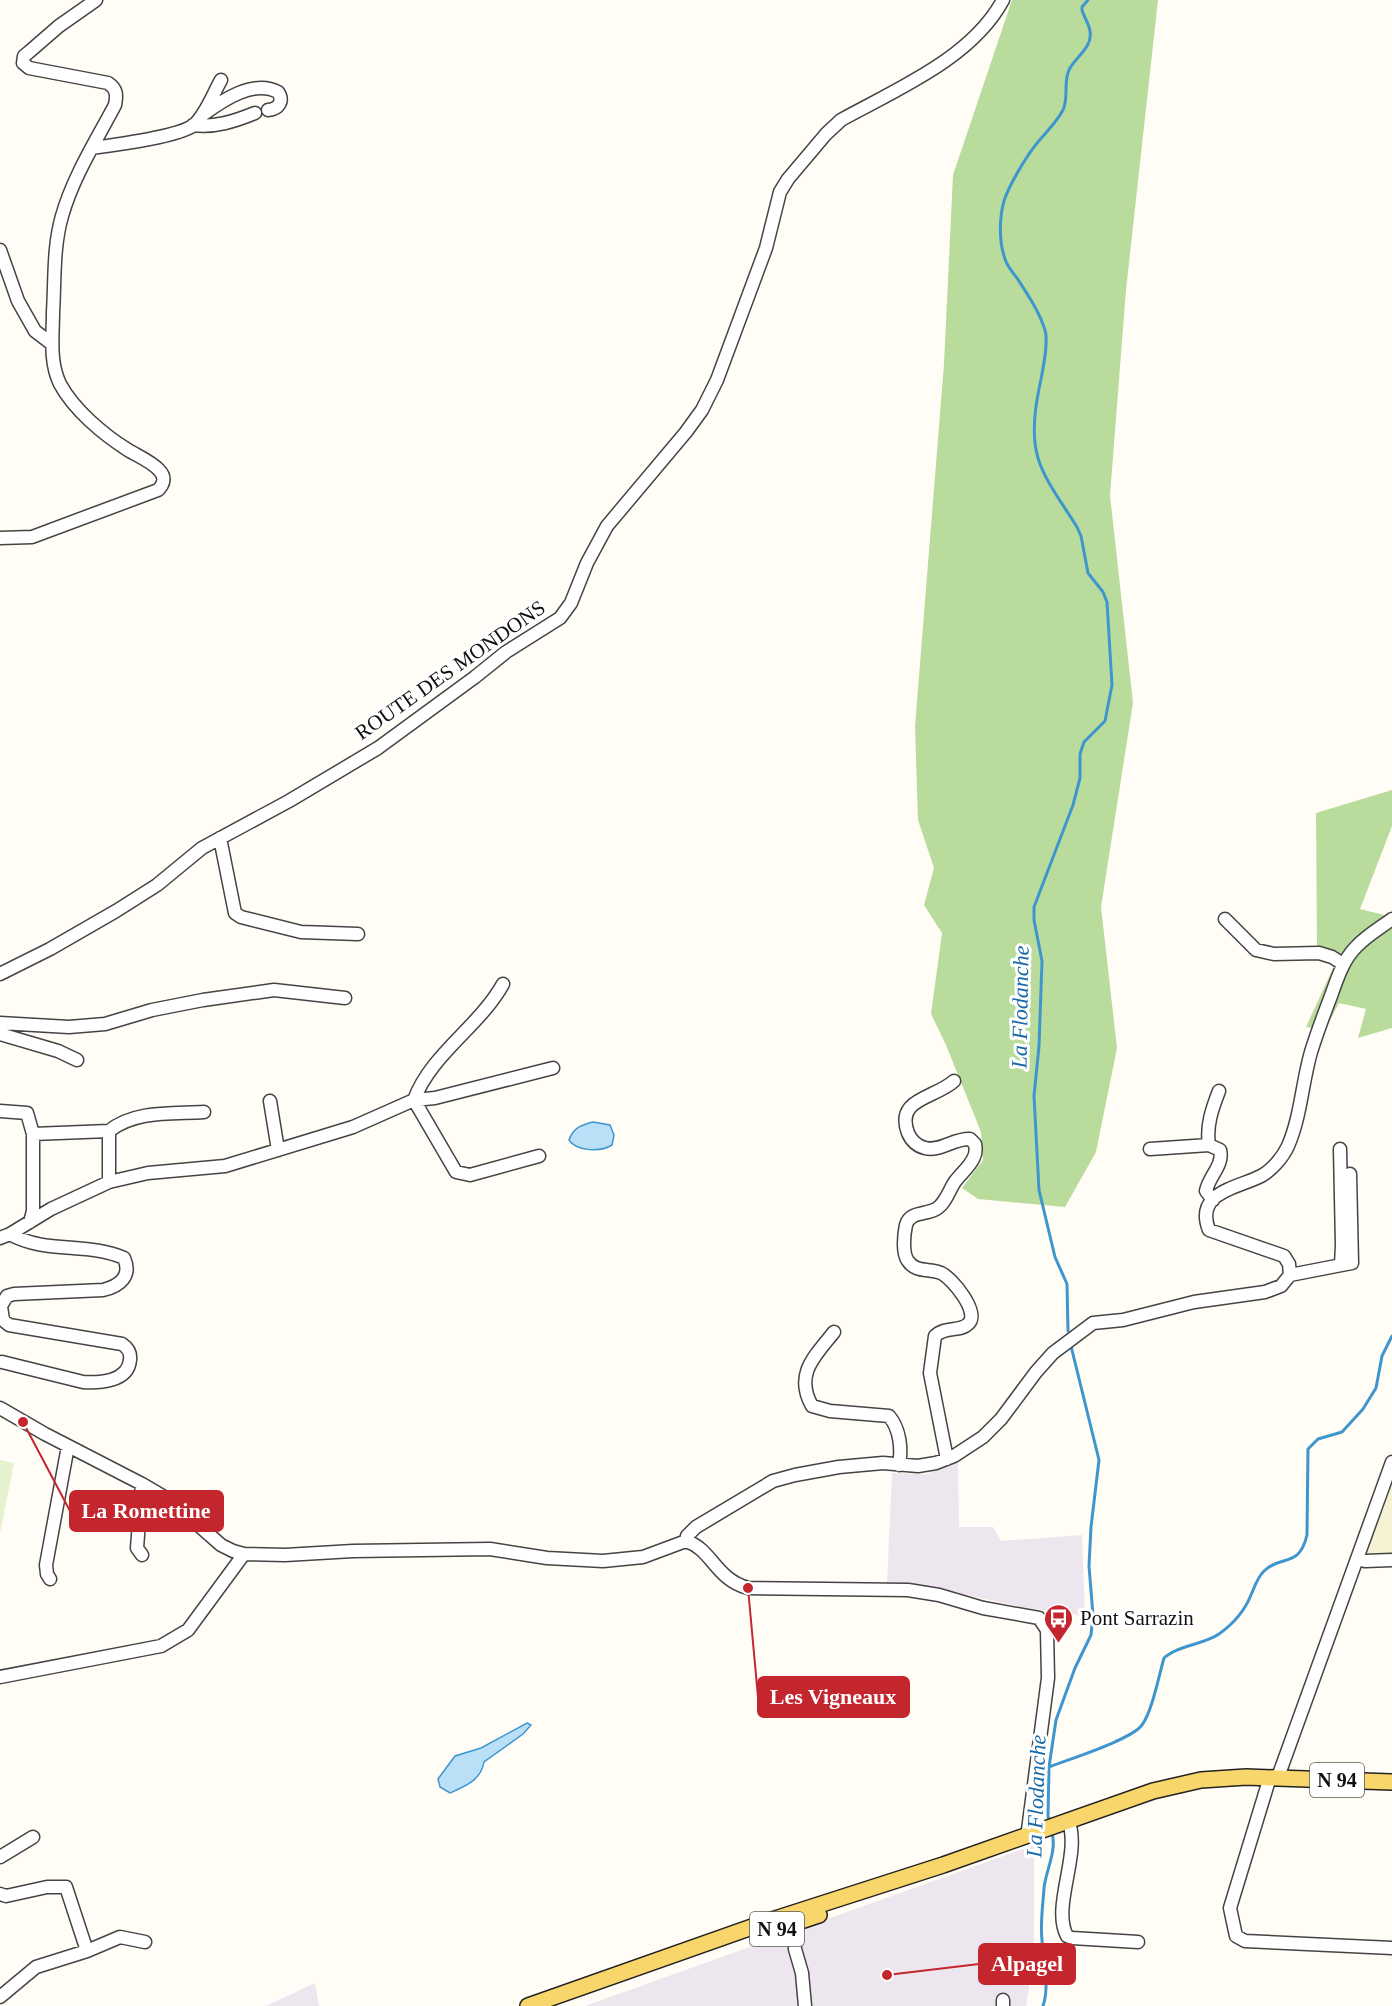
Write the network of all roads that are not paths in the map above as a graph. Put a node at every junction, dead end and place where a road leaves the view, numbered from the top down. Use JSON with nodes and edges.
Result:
{"nodes":[{"id":1,"x":96,"y":0,"type":"edge"},
{"id":2,"x":1004,"y":0,"type":"edge"},
{"id":3,"x":221,"y":80,"type":"dead end"},
{"id":4,"x":268,"y":110,"type":"dead end"},
{"id":5,"x":255,"y":114,"type":"dead end"},
{"id":6,"x":197,"y":121,"type":"junction"},
{"id":7,"x":92,"y":148,"type":"junction"},
{"id":8,"x":0,"y":250,"type":"edge"},
{"id":9,"x":52,"y":344,"type":"junction"},
{"id":10,"x":0,"y":538,"type":"edge"},
{"id":11,"x":220,"y":838,"type":"junction"},
{"id":12,"x":1392,"y":919,"type":"edge"},
{"id":13,"x":1225,"y":920,"type":"dead end"},
{"id":14,"x":358,"y":934,"type":"dead end"},
{"id":15,"x":1343,"y":964,"type":"junction"},
{"id":16,"x":0,"y":974,"type":"edge"},
{"id":17,"x":503,"y":984,"type":"dead end"},
{"id":18,"x":345,"y":998,"type":"dead end"},
{"id":19,"x":0,"y":1023,"type":"edge"},
{"id":20,"x":0,"y":1034,"type":"edge"},
{"id":21,"x":77,"y":1060,"type":"dead end"},
{"id":22,"x":553,"y":1068,"type":"dead end"},
{"id":23,"x":954,"y":1081,"type":"dead end"},
{"id":24,"x":1219,"y":1091,"type":"dead end"},
{"id":25,"x":414,"y":1100,"type":"junction"},
{"id":26,"x":270,"y":1101,"type":"dead end"},
{"id":27,"x":0,"y":1111,"type":"edge"},
{"id":28,"x":204,"y":1112,"type":"dead end"},
{"id":29,"x":109,"y":1131,"type":"junction"},
{"id":30,"x":33,"y":1134,"type":"junction"},
{"id":31,"x":1209,"y":1145,"type":"junction"},
{"id":32,"x":1150,"y":1149,"type":"dead end"},
{"id":33,"x":1340,"y":1149,"type":"dead end"},
{"id":34,"x":278,"y":1150,"type":"junction"},
{"id":35,"x":539,"y":1156,"type":"dead end"},
{"id":36,"x":1350,"y":1174,"type":"dead end"},
{"id":37,"x":109,"y":1182,"type":"junction"},
{"id":38,"x":1213,"y":1200,"type":"junction"},
{"id":39,"x":30,"y":1222,"type":"junction"},
{"id":40,"x":5,"y":1236,"type":"edge"},
{"id":41,"x":1341,"y":1265,"type":"junction"},
{"id":42,"x":1290,"y":1275,"type":"junction"},
{"id":43,"x":834,"y":1332,"type":"dead end"},
{"id":44,"x":1,"y":1360,"type":"edge"},
{"id":45,"x":0,"y":1408,"type":"edge"},
{"id":46,"x":68,"y":1446,"type":"junction"},
{"id":47,"x":947,"y":1459,"type":"junction"},
{"id":48,"x":1392,"y":1462,"type":"edge"},
{"id":49,"x":899,"y":1465,"type":"junction"},
{"id":50,"x":142,"y":1484,"type":"junction"},
{"id":51,"x":686,"y":1541,"type":"junction"},
{"id":52,"x":244,"y":1554,"type":"junction"},
{"id":53,"x":142,"y":1555,"type":"dead end"},
{"id":54,"x":1358,"y":1559,"type":"junction"},
{"id":55,"x":1392,"y":1560,"type":"edge"},
{"id":56,"x":50,"y":1579,"type":"dead end"},
{"id":57,"x":0,"y":1677,"type":"edge"},
{"id":58,"x":1392,"y":1775,"type":"edge"},
{"id":59,"x":1277,"y":1777,"type":"junction"},
{"id":60,"x":1392,"y":1782,"type":"edge"},
{"id":61,"x":1063,"y":1822,"type":"junction"},
{"id":62,"x":1036,"y":1832,"type":"junction"},
{"id":63,"x":33,"y":1837,"type":"dead end"},
{"id":64,"x":0,"y":1857,"type":"edge"},
{"id":65,"x":902,"y":1879,"type":"junction"},
{"id":66,"x":0,"y":1894,"type":"edge"},
{"id":67,"x":781,"y":1927,"type":"junction"},
{"id":68,"x":145,"y":1942,"type":"dead end"},
{"id":69,"x":1138,"y":1942,"type":"dead end"},
{"id":70,"x":1392,"y":1948,"type":"edge"},
{"id":71,"x":87,"y":1951,"type":"junction"},
{"id":72,"x":0,"y":1997,"type":"edge"},
{"id":73,"x":528,"y":2006,"type":"edge"},
{"id":74,"x":804,"y":2006,"type":"edge"}],
"edges":[{"from":1,"to":7,"type":"street"},
{"from":2,"to":11,"type":"street","name":"ROUTE DES MONDONS"},
{"from":3,"to":6,"type":"street"},
{"from":4,"to":6,"type":"street"},
{"from":5,"to":6,"type":"street"},
{"from":6,"to":7,"type":"street"},
{"from":7,"to":9,"type":"street"},
{"from":8,"to":9,"type":"street"},
{"from":9,"to":10,"type":"street"},
{"from":11,"to":14,"type":"street"},
{"from":11,"to":16,"type":"street","name":"ROUTE DES MONDONS"},
{"from":12,"to":15,"type":"street"},
{"from":13,"to":15,"type":"street"},
{"from":15,"to":38,"type":"street"},
{"from":17,"to":25,"type":"street"},
{"from":18,"to":19,"type":"street"},
{"from":20,"to":21,"type":"street"},
{"from":22,"to":25,"type":"street"},
{"from":23,"to":47,"type":"street"},
{"from":24,"to":31,"type":"street"},
{"from":25,"to":34,"type":"street"},
{"from":25,"to":35,"type":"street"},
{"from":26,"to":34,"type":"street"},
{"from":27,"to":30,"type":"street"},
{"from":28,"to":29,"type":"street"},
{"from":29,"to":30,"type":"street"},
{"from":29,"to":37,"type":"street"},
{"from":30,"to":39,"type":"street"},
{"from":31,"to":32,"type":"street"},
{"from":31,"to":38,"type":"street"},
{"from":33,"to":41,"type":"street"},
{"from":34,"to":37,"type":"street"},
{"from":36,"to":41,"type":"street"},
{"from":37,"to":39,"type":"street"},
{"from":38,"to":42,"type":"street"},
{"from":39,"to":40,"type":"street"},
{"from":40,"to":44,"type":"street"},
{"from":41,"to":42,"type":"street"},
{"from":42,"to":47,"type":"street"},
{"from":43,"to":49,"type":"street"},
{"from":45,"to":46,"type":"street"},
{"from":46,"to":50,"type":"street"},
{"from":46,"to":56,"type":"street"},
{"from":47,"to":49,"type":"street"},
{"from":48,"to":54,"type":"street"},
{"from":49,"to":51,"type":"street"},
{"from":50,"to":52,"type":"street"},
{"from":50,"to":53,"type":"street"},
{"from":51,"to":52,"type":"street"},
{"from":51,"to":62,"type":"street"},
{"from":52,"to":57,"type":"street"},
{"from":54,"to":55,"type":"street"},
{"from":54,"to":59,"type":"street"},
{"from":58,"to":59,"type":"main road","number":"N 94"},
{"from":59,"to":60,"type":"main road","number":"N 94"},
{"from":59,"to":61,"type":"main road","number":"N 94"},
{"from":59,"to":70,"type":"street"},
{"from":61,"to":62,"type":"main road","number":"N 94"},
{"from":61,"to":69,"type":"street"},
{"from":62,"to":65,"type":"main road","number":"N 94"},
{"from":63,"to":64,"type":"street"},
{"from":65,"to":67,"type":"main road","number":"N 94"},
{"from":65,"to":67,"type":"main road","number":"N 94"},
{"from":66,"to":71,"type":"street"},
{"from":67,"to":73,"type":"main road","number":"N 94"},
{"from":67,"to":74,"type":"street"},
{"from":68,"to":71,"type":"street"},
{"from":71,"to":72,"type":"street"}]}
